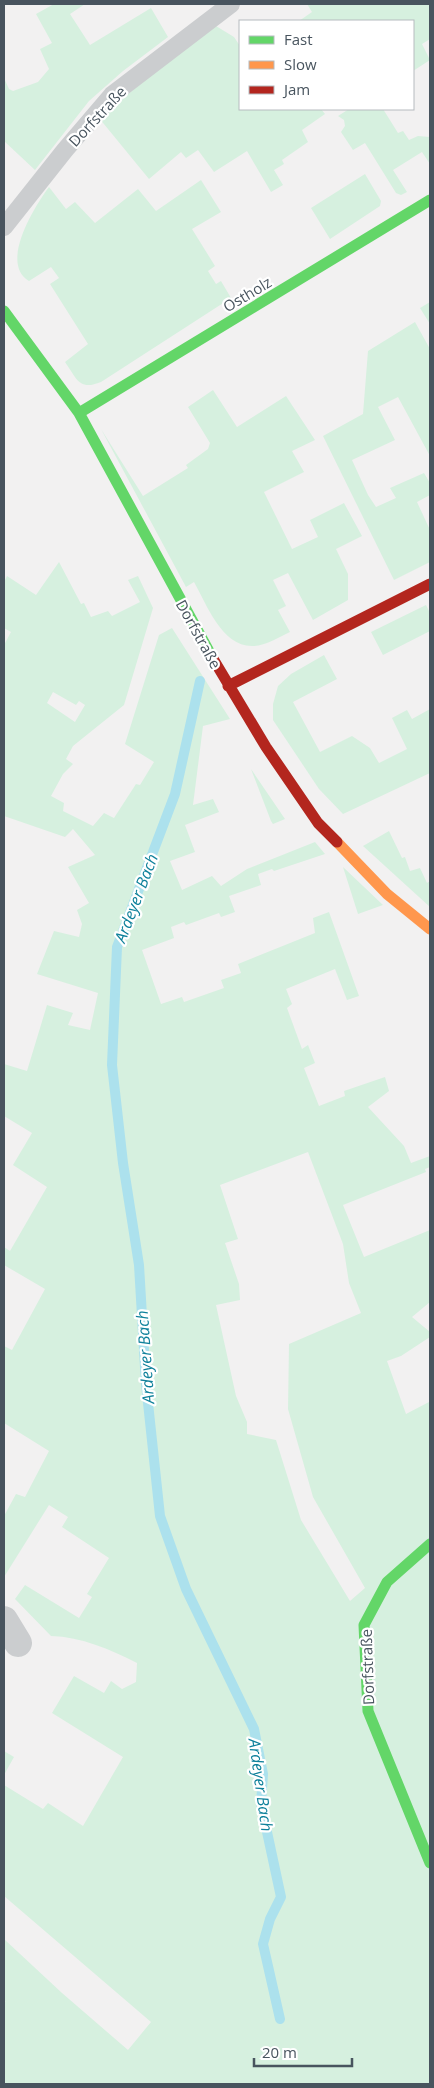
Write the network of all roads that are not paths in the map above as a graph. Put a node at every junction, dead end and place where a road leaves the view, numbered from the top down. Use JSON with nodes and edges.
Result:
{"nodes":[{"id":1,"x":231,"y":4,"type":"edge"},
{"id":2,"x":430,"y":200,"type":"edge"},
{"id":3,"x":4,"y":228,"type":"edge"},
{"id":4,"x":4,"y":311,"type":"edge"},
{"id":5,"x":78,"y":413,"type":"junction"},
{"id":6,"x":430,"y":584,"type":"edge"},
{"id":7,"x":228,"y":686,"type":"junction"},
{"id":8,"x":430,"y":930,"type":"edge"},
{"id":9,"x":430,"y":1544,"type":"edge"},
{"id":10,"x":4,"y":1620,"type":"edge"},
{"id":11,"x":18,"y":1643,"type":"dead end"},
{"id":12,"x":430,"y":1863,"type":"edge"}],
"edges":[{"from":1,"to":3,"type":"lane","name":"Dorfstraße"},
{"from":2,"to":5,"type":"street","name":"Ostholz"},
{"from":4,"to":5,"type":"street","name":"Dorfstraße"},
{"from":5,"to":7,"type":"street","name":"Dorfstraße"},
{"from":6,"to":7,"type":"street"},
{"from":7,"to":8,"type":"street","name":"Dorfstraße"},
{"from":9,"to":12,"type":"street","name":"Dorfstraße"},
{"from":10,"to":11,"type":"street"}]}
